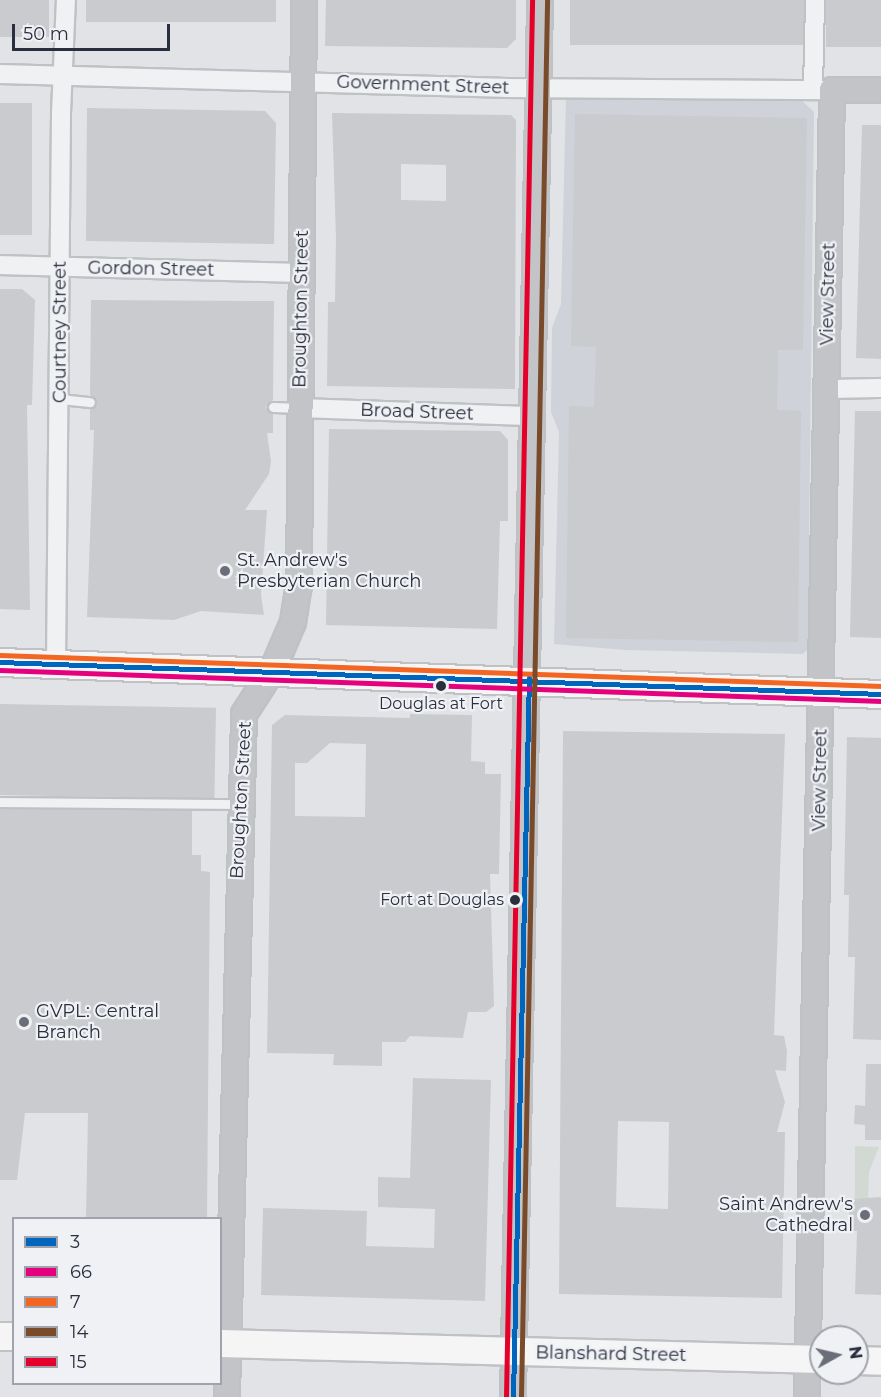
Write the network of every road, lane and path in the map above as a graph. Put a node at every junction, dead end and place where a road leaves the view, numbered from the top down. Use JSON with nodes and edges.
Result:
{"nodes":[{"id":1,"x":66,"y":0,"type":"edge"},
{"id":2,"x":304,"y":0,"type":"edge"},
{"id":3,"x":540,"y":0,"type":"edge"},
{"id":4,"x":815,"y":0,"type":"edge"},
{"id":5,"x":0,"y":74,"type":"edge"},
{"id":6,"x":62,"y":75,"type":"junction"},
{"id":7,"x":303,"y":81,"type":"junction"},
{"id":8,"x":538,"y":86,"type":"junction"},
{"id":9,"x":822,"y":90,"type":"junction"},
{"id":10,"x":881,"y":90,"type":"edge"},
{"id":11,"x":0,"y":266,"type":"edge"},
{"id":12,"x":60,"y":267,"type":"junction"},
{"id":13,"x":302,"y":273,"type":"junction"},
{"id":14,"x":881,"y":388,"type":"edge"},
{"id":15,"x":827,"y":389,"type":"junction"},
{"id":16,"x":60,"y":399,"type":"junction"},
{"id":17,"x":90,"y":402,"type":"dead end"},
{"id":18,"x":273,"y":407,"type":"dead end"},
{"id":19,"x":300,"y":408,"type":"junction"},
{"id":20,"x":534,"y":416,"type":"junction"},
{"id":21,"x":0,"y":662,"type":"edge"},
{"id":22,"x":56,"y":665,"type":"junction"},
{"id":23,"x":273,"y":669,"type":"junction"},
{"id":24,"x":529,"y":678,"type":"junction"},
{"id":25,"x":821,"y":694,"type":"junction"},
{"id":26,"x":881,"y":694,"type":"edge"},
{"id":27,"x":0,"y":802,"type":"edge"},
{"id":28,"x":239,"y":804,"type":"junction"},
{"id":29,"x":814,"y":1325,"type":"edge"},
{"id":30,"x":225,"y":1343,"type":"edge"},
{"id":31,"x":516,"y":1351,"type":"junction"},
{"id":32,"x":809,"y":1359,"type":"edge"},
{"id":33,"x":227,"y":1397,"type":"edge"},
{"id":34,"x":513,"y":1397,"type":"edge"}],
"edges":[{"from":1,"to":6,"type":"street","name":"Courtney Street"},
{"from":2,"to":7,"type":"street","name":"Broughton Street"},
{"from":3,"to":8,"type":"street"},
{"from":4,"to":9,"type":"street"},
{"from":5,"to":6,"type":"street","name":"Government Street"},
{"from":6,"to":7,"type":"street","name":"Government Street"},
{"from":6,"to":12,"type":"street","name":"Courtney Street"},
{"from":7,"to":8,"type":"street","name":"Government Street"},
{"from":7,"to":13,"type":"street","name":"Broughton Street"},
{"from":8,"to":9,"type":"street","name":"Government Street"},
{"from":8,"to":20,"type":"street"},
{"from":9,"to":10,"type":"street","name":"Government Street"},
{"from":9,"to":15,"type":"street","name":"View Street"},
{"from":11,"to":12,"type":"street","name":"Gordon Street"},
{"from":12,"to":13,"type":"street","name":"Gordon Street"},
{"from":12,"to":16,"type":"street","name":"Courtney Street"},
{"from":13,"to":19,"type":"street","name":"Broughton Street"},
{"from":14,"to":15,"type":"street"},
{"from":15,"to":25,"type":"street","name":"View Street"},
{"from":16,"to":17,"type":"lane"},
{"from":16,"to":22,"type":"street","name":"Courtney Street"},
{"from":18,"to":19,"type":"lane"},
{"from":19,"to":20,"type":"street","name":"Broad Street"},
{"from":19,"to":23,"type":"street","name":"Broughton Street"},
{"from":20,"to":24,"type":"street"},
{"from":21,"to":22,"type":"main road"},
{"from":22,"to":23,"type":"main road"},
{"from":23,"to":24,"type":"main road"},
{"from":23,"to":28,"type":"street","name":"Broughton Street"},
{"from":24,"to":25,"type":"main road"},
{"from":24,"to":31,"type":"street"},
{"from":25,"to":26,"type":"main road"},
{"from":25,"to":29,"type":"street","name":"View Street"},
{"from":27,"to":28,"type":"lane"},
{"from":28,"to":30,"type":"street","name":"Broughton Street"},
{"from":30,"to":31,"type":"main road","name":"Blanshard Street"},
{"from":30,"to":33,"type":"street","name":"Broughton Street"},
{"from":31,"to":32,"type":"main road","name":"Blanshard Street"},
{"from":31,"to":34,"type":"street"}]}
